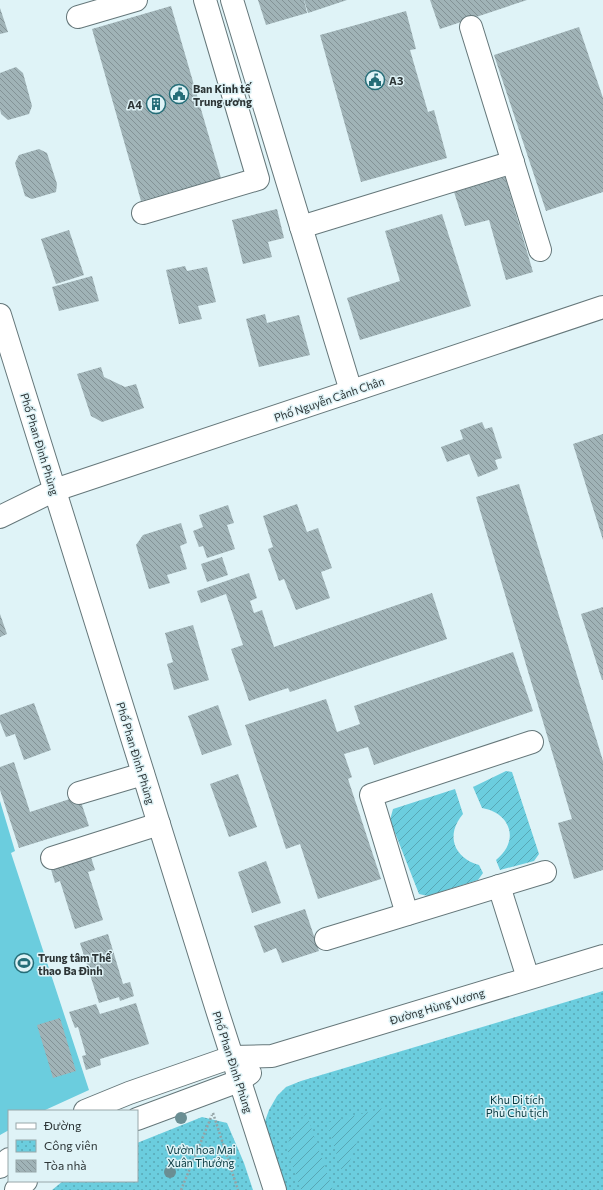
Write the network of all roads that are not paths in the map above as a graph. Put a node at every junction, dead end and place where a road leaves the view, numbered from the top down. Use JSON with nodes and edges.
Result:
{"nodes":[{"id":1,"x":136,"y":0,"type":"edge"},
{"id":2,"x":205,"y":0,"type":"edge"},
{"id":3,"x":232,"y":0,"type":"edge"},
{"id":4,"x":78,"y":17,"type":"dead end"},
{"id":5,"x":471,"y":27,"type":"dead end"},
{"id":6,"x":253,"y":72,"type":"junction"},
{"id":7,"x":228,"y":78,"type":"junction"},
{"id":8,"x":281,"y":161,"type":"junction"},
{"id":9,"x":513,"y":162,"type":"junction"},
{"id":10,"x":255,"y":168,"type":"junction"},
{"id":11,"x":143,"y":213,"type":"dead end"},
{"id":12,"x":301,"y":227,"type":"junction"},
{"id":13,"x":540,"y":250,"type":"dead end"},
{"id":14,"x":603,"y":307,"type":"edge"},
{"id":15,"x":0,"y":315,"type":"edge"},
{"id":16,"x":351,"y":391,"type":"junction"},
{"id":17,"x":55,"y":490,"type":"junction"},
{"id":18,"x":0,"y":517,"type":"edge"},
{"id":19,"x":532,"y":742,"type":"dead end"},
{"id":20,"x":143,"y":774,"type":"junction"},
{"id":21,"x":79,"y":793,"type":"dead end"},
{"id":22,"x":159,"y":824,"type":"junction"},
{"id":23,"x":52,"y":858,"type":"dead end"},
{"id":24,"x":545,"y":872,"type":"dead end"},
{"id":25,"x":499,"y":886,"type":"junction"},
{"id":26,"x":407,"y":914,"type":"junction"},
{"id":27,"x":326,"y":939,"type":"dead end"},
{"id":28,"x":603,"y":956,"type":"edge"},
{"id":29,"x":528,"y":978,"type":"junction"},
{"id":30,"x":272,"y":1056,"type":"junction"},
{"id":31,"x":232,"y":1057,"type":"junction"},
{"id":32,"x":239,"y":1081,"type":"junction"},
{"id":33,"x":86,"y":1110,"type":"edge"},
{"id":34,"x":138,"y":1119,"type":"edge"},
{"id":35,"x":8,"y":1160,"type":"edge"},
{"id":36,"x":0,"y":1167,"type":"edge"},
{"id":37,"x":25,"y":1182,"type":"edge"},
{"id":38,"x":16,"y":1190,"type":"edge"},
{"id":39,"x":275,"y":1190,"type":"edge"}],
"edges":[{"from":1,"to":4,"type":"main road"},
{"from":2,"to":7,"type":"main road"},
{"from":3,"to":6,"type":"main road"},
{"from":5,"to":9,"type":"main road"},
{"from":6,"to":7,"type":"main road"},
{"from":6,"to":8,"type":"main road"},
{"from":7,"to":10,"type":"main road"},
{"from":8,"to":10,"type":"main road"},
{"from":8,"to":12,"type":"main road"},
{"from":9,"to":12,"type":"main road"},
{"from":9,"to":13,"type":"main road"},
{"from":10,"to":11,"type":"main road"},
{"from":12,"to":16,"type":"main road"},
{"from":14,"to":16,"type":"main road","name":"Phố Nguyễn Cảnh Chân"},
{"from":15,"to":17,"type":"main road","name":"Phố Phan Đình Phùng"},
{"from":16,"to":17,"type":"main road","name":"Phố Nguyễn Cảnh Chân"},
{"from":17,"to":18,"type":"main road","name":"Phố Nguyễn Cảnh Chân"},
{"from":17,"to":20,"type":"main road","name":"Phố Phan Đình Phùng"},
{"from":19,"to":26,"type":"main road"},
{"from":20,"to":21,"type":"main road"},
{"from":20,"to":22,"type":"main road","name":"Phố Phan Đình Phùng"},
{"from":22,"to":23,"type":"main road"},
{"from":22,"to":31,"type":"main road","name":"Phố Phan Đình Phùng"},
{"from":24,"to":25,"type":"main road"},
{"from":25,"to":26,"type":"main road"},
{"from":25,"to":29,"type":"main road"},
{"from":26,"to":27,"type":"main road"},
{"from":28,"to":29,"type":"main road","name":"Đường Hùng Vương"},
{"from":29,"to":30,"type":"main road","name":"Đường Hùng Vương"},
{"from":30,"to":31,"type":"main road","name":"Đường Hùng Vương"},
{"from":30,"to":32,"type":"main road","name":"Đường Hùng Vương"},
{"from":31,"to":32,"type":"main road","name":"Phố Phan Đình Phùng"},
{"from":31,"to":33,"type":"main road","name":"Đường Hùng Vương"},
{"from":32,"to":34,"type":"main road","name":"Đường Hùng Vương"},
{"from":32,"to":39,"type":"main road","name":"Phố Phan Đình Phùng"},
{"from":35,"to":36,"type":"main road"},
{"from":37,"to":38,"type":"main road"}]}
